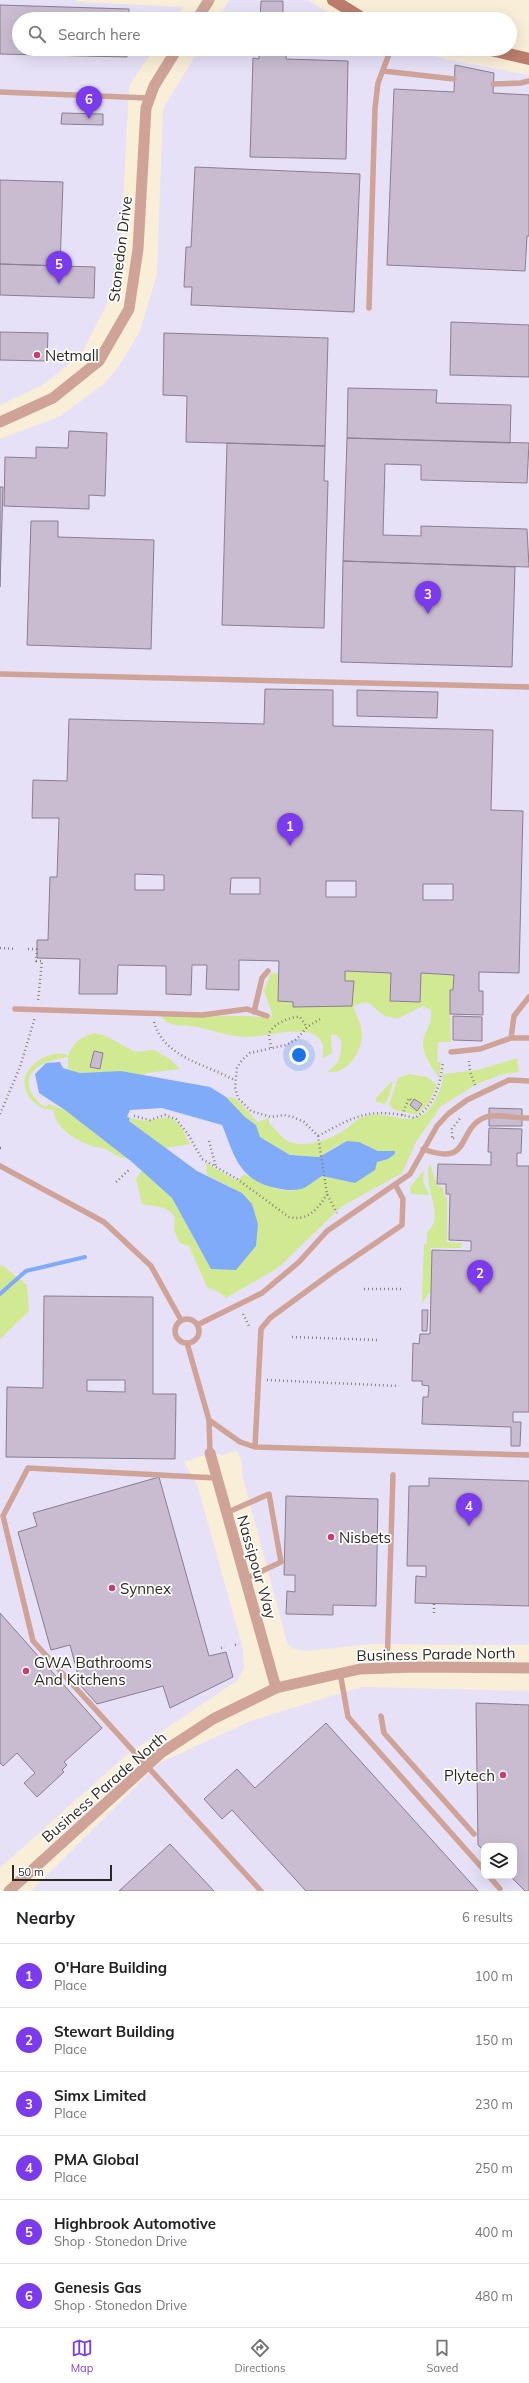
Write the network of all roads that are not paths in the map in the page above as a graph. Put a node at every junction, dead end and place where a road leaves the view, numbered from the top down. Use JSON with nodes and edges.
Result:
{"nodes":[{"id":1,"x":209,"y":0,"type":"edge"},
{"id":2,"x":333,"y":0,"type":"edge"},
{"id":3,"x":201,"y":12,"type":"edge"},
{"id":4,"x":353,"y":12,"type":"edge"},
{"id":5,"x":173,"y":56,"type":"edge"},
{"id":6,"x":389,"y":56,"type":"edge"},
{"id":7,"x":516,"y":56,"type":"edge"},
{"id":8,"x":529,"y":59,"type":"edge"},
{"id":9,"x":383,"y":71,"type":"junction"},
{"id":10,"x":454,"y":79,"type":"dead end"},
{"id":11,"x":529,"y":81,"type":"edge"},
{"id":12,"x":494,"y":84,"type":"dead end"},
{"id":13,"x":0,"y":92,"type":"edge"},
{"id":14,"x":148,"y":98,"type":"junction"},
{"id":15,"x":369,"y":308,"type":"dead end"},
{"id":16,"x":0,"y":422,"type":"edge"},
{"id":17,"x":0,"y":674,"type":"edge"},
{"id":18,"x":529,"y":687,"type":"edge"},
{"id":19,"x":268,"y":971,"type":"dead end"},
{"id":20,"x":529,"y":997,"type":"edge"},
{"id":21,"x":15,"y":1009,"type":"dead end"},
{"id":22,"x":254,"y":1012,"type":"junction"},
{"id":23,"x":267,"y":1016,"type":"dead end"},
{"id":24,"x":511,"y":1038,"type":"junction"},
{"id":25,"x":529,"y":1038,"type":"edge"},
{"id":26,"x":450,"y":1052,"type":"dead end"},
{"id":27,"x":529,"y":1081,"type":"edge"},
{"id":28,"x":529,"y":1118,"type":"edge"},
{"id":29,"x":423,"y":1149,"type":"junction"},
{"id":30,"x":0,"y":1166,"type":"edge"},
{"id":31,"x":396,"y":1186,"type":"junction"},
{"id":32,"x":181,"y":1320,"type":"junction"},
{"id":33,"x":197,"y":1325,"type":"junction"},
{"id":34,"x":187,"y":1343,"type":"junction"},
{"id":35,"x":209,"y":1420,"type":"junction"},
{"id":36,"x":255,"y":1447,"type":"junction"},
{"id":37,"x":210,"y":1453,"type":"joint"},
{"id":38,"x":529,"y":1455,"type":"edge"},
{"id":39,"x":393,"y":1475,"type":"dead end"},
{"id":40,"x":216,"y":1478,"type":"junction"},
{"id":41,"x":226,"y":1513,"type":"junction"},
{"id":42,"x":244,"y":1580,"type":"junction"},
{"id":43,"x":387,"y":1668,"type":"junction"},
{"id":44,"x":529,"y":1668,"type":"edge"},
{"id":45,"x":340,"y":1672,"type":"junction"},
{"id":46,"x":276,"y":1688,"type":"junction"},
{"id":47,"x":381,"y":1716,"type":"dead end"},
{"id":48,"x":148,"y":1765,"type":"junction"},
{"id":49,"x":474,"y":1834,"type":"dead end"},
{"id":50,"x":481,"y":1867,"type":"edge"},
{"id":51,"x":492,"y":1879,"type":"edge"},
{"id":52,"x":500,"y":1889,"type":"dead end"},
{"id":53,"x":9,"y":1891,"type":"edge"},
{"id":54,"x":261,"y":1891,"type":"edge"}],
"edges":[{"from":1,"to":3,"type":"street"},
{"from":2,"to":4,"type":"main road"},
{"from":5,"to":14,"type":"street","name":"Stonedon Drive"},
{"from":6,"to":9,"type":"lane"},
{"from":7,"to":8,"type":"main road"},
{"from":9,"to":10,"type":"lane"},
{"from":9,"to":15,"type":"lane"},
{"from":11,"to":12,"type":"lane"},
{"from":13,"to":14,"type":"lane"},
{"from":14,"to":16,"type":"street","name":"Stonedon Drive"},
{"from":17,"to":18,"type":"lane"},
{"from":19,"to":22,"type":"lane"},
{"from":20,"to":24,"type":"lane"},
{"from":21,"to":22,"type":"lane"},
{"from":22,"to":23,"type":"lane"},
{"from":24,"to":25,"type":"lane"},
{"from":24,"to":26,"type":"lane"},
{"from":27,"to":29,"type":"lane"},
{"from":28,"to":29,"type":"lane"},
{"from":29,"to":31,"type":"lane"},
{"from":30,"to":32,"type":"lane"},
{"from":31,"to":33,"type":"lane"},
{"from":31,"to":36,"type":"lane"},
{"from":32,"to":33,"type":"lane"},
{"from":32,"to":34,"type":"lane"},
{"from":33,"to":34,"type":"lane"},
{"from":34,"to":35,"type":"lane"},
{"from":35,"to":36,"type":"lane"},
{"from":35,"to":37,"type":"lane"},
{"from":36,"to":38,"type":"lane"},
{"from":37,"to":40,"type":"street","name":"Nassipour Way"},
{"from":39,"to":43,"type":"lane"},
{"from":40,"to":41,"type":"street","name":"Nassipour Way"},
{"from":40,"to":48,"type":"lane"},
{"from":41,"to":42,"type":"street","name":"Nassipour Way"},
{"from":41,"to":42,"type":"lane"},
{"from":42,"to":46,"type":"street","name":"Nassipour Way"},
{"from":43,"to":44,"type":"street","name":"Business Parade North"},
{"from":43,"to":45,"type":"street","name":"Business Parade North"},
{"from":45,"to":46,"type":"street","name":"Business Parade North"},
{"from":45,"to":50,"type":"lane"},
{"from":46,"to":48,"type":"street","name":"Business Parade North"},
{"from":47,"to":49,"type":"lane"},
{"from":48,"to":53,"type":"street","name":"Business Parade North"},
{"from":48,"to":54,"type":"lane"},
{"from":51,"to":52,"type":"lane"}]}
